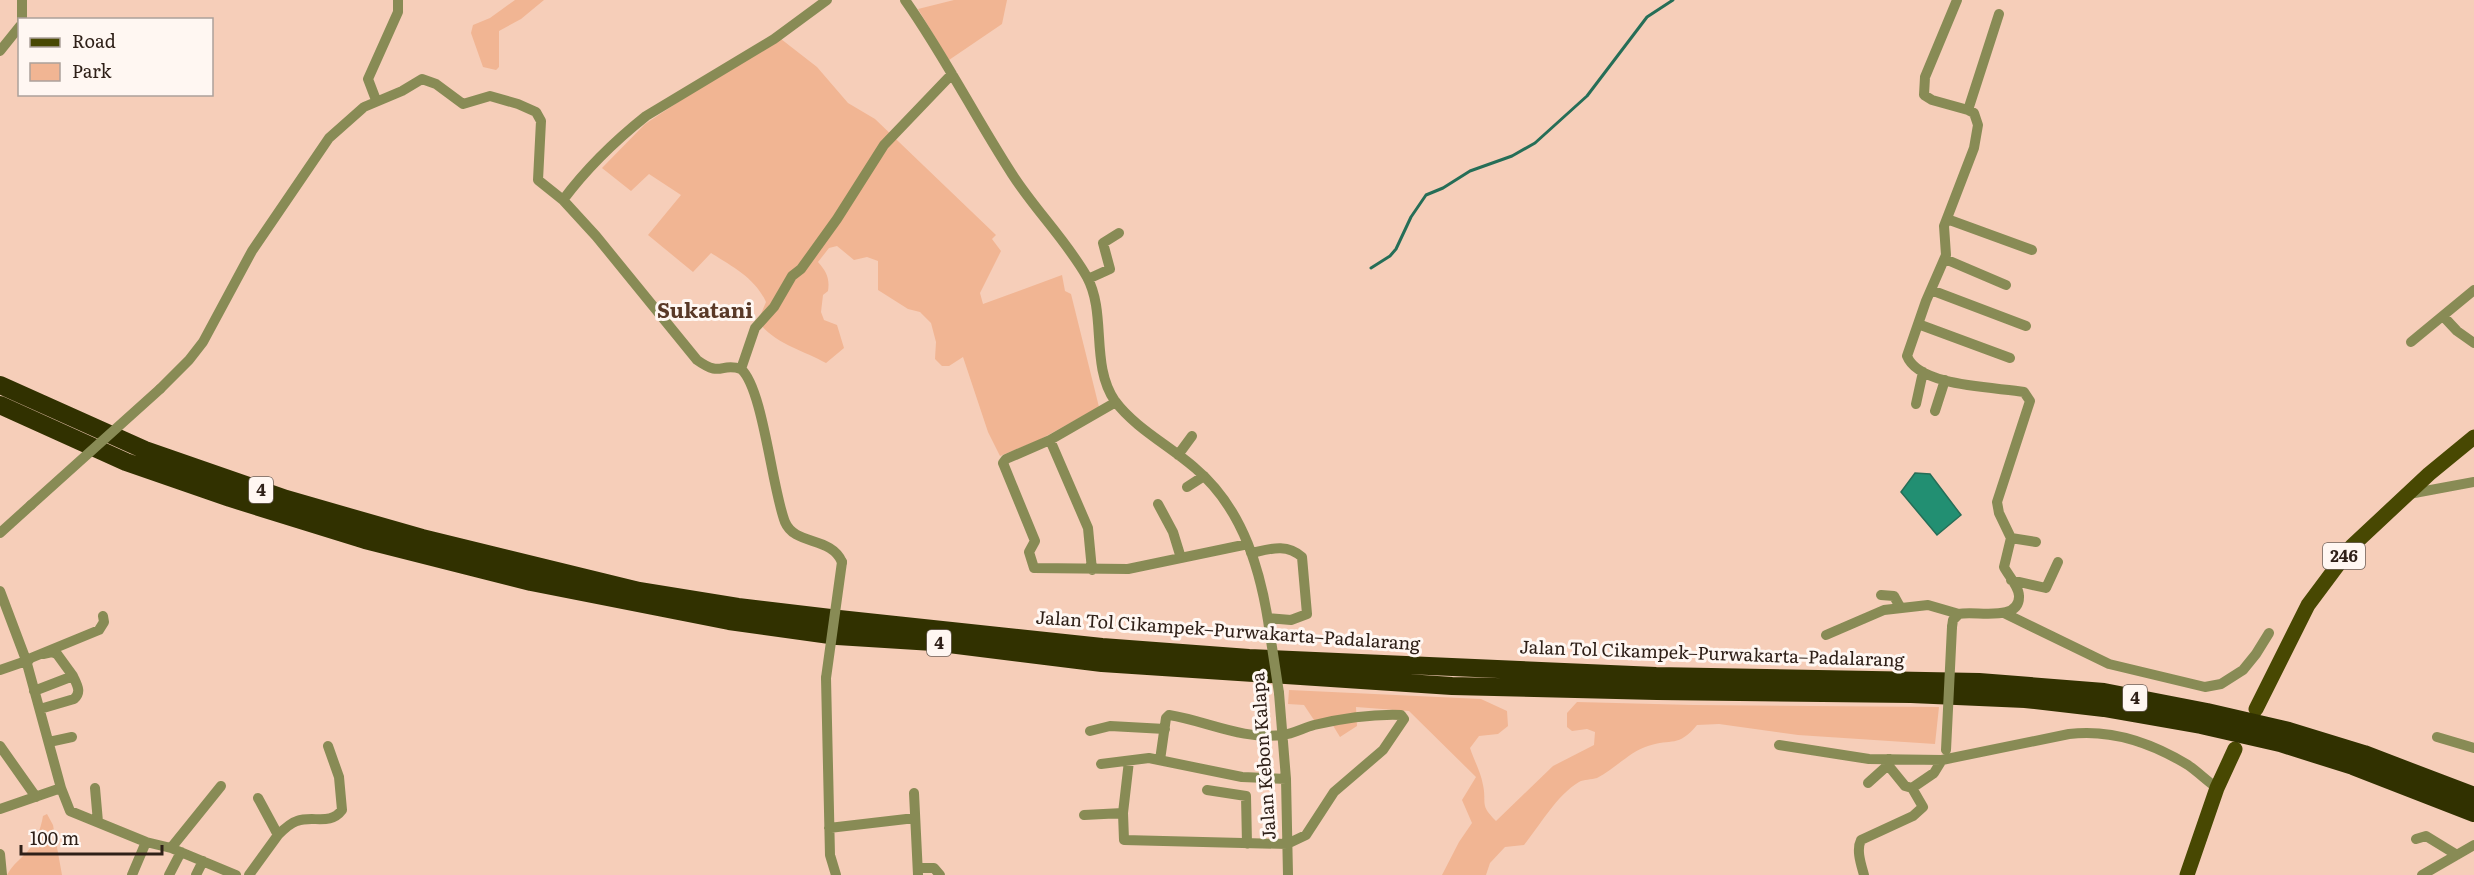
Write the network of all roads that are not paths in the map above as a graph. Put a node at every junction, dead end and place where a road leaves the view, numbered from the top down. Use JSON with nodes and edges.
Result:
{"nodes":[{"id":1,"x":22,"y":0,"type":"edge"},
{"id":2,"x":398,"y":0,"type":"edge"},
{"id":3,"x":827,"y":0,"type":"edge"},
{"id":4,"x":905,"y":0,"type":"edge"},
{"id":5,"x":1957,"y":0,"type":"edge"},
{"id":6,"x":1999,"y":14,"type":"dead end"},
{"id":7,"x":22,"y":18,"type":"edge"},
{"id":8,"x":18,"y":28,"type":"edge"},
{"id":9,"x":0,"y":51,"type":"edge"},
{"id":10,"x":951,"y":74,"type":"junction"},
{"id":11,"x":376,"y":100,"type":"junction"},
{"id":12,"x":1968,"y":110,"type":"junction"},
{"id":13,"x":563,"y":200,"type":"junction"},
{"id":14,"x":1947,"y":219,"type":"junction"},
{"id":15,"x":1119,"y":233,"type":"dead end"},
{"id":16,"x":2032,"y":250,"type":"dead end"},
{"id":17,"x":1945,"y":259,"type":"junction"},
{"id":18,"x":1088,"y":279,"type":"junction"},
{"id":19,"x":2006,"y":285,"type":"dead end"},
{"id":20,"x":1931,"y":290,"type":"junction"},
{"id":21,"x":2474,"y":290,"type":"edge"},
{"id":22,"x":2443,"y":316,"type":"junction"},
{"id":23,"x":1918,"y":324,"type":"junction"},
{"id":24,"x":2026,"y":326,"type":"dead end"},
{"id":25,"x":2411,"y":342,"type":"dead end"},
{"id":26,"x":2474,"y":343,"type":"edge"},
{"id":27,"x":2010,"y":358,"type":"dead end"},
{"id":28,"x":741,"y":369,"type":"junction"},
{"id":29,"x":1923,"y":372,"type":"junction"},
{"id":30,"x":1945,"y":380,"type":"junction"},
{"id":31,"x":0,"y":385,"type":"edge"},
{"id":32,"x":1116,"y":402,"type":"junction"},
{"id":33,"x":1916,"y":404,"type":"dead end"},
{"id":34,"x":0,"y":405,"type":"edge"},
{"id":35,"x":1935,"y":411,"type":"dead end"},
{"id":36,"x":1192,"y":436,"type":"dead end"},
{"id":37,"x":2474,"y":437,"type":"edge"},
{"id":38,"x":1050,"y":440,"type":"junction"},
{"id":39,"x":1178,"y":454,"type":"junction"},
{"id":40,"x":1204,"y":476,"type":"junction"},
{"id":41,"x":2473,"y":484,"type":"edge"},
{"id":42,"x":1187,"y":487,"type":"dead end"},
{"id":43,"x":2408,"y":494,"type":"junction"},
{"id":44,"x":1158,"y":504,"type":"dead end"},
{"id":45,"x":0,"y":533,"type":"edge"},
{"id":46,"x":2011,"y":538,"type":"junction"},
{"id":47,"x":2036,"y":542,"type":"dead end"},
{"id":48,"x":1250,"y":549,"type":"junction"},
{"id":49,"x":1181,"y":558,"type":"junction"},
{"id":50,"x":2058,"y":562,"type":"dead end"},
{"id":51,"x":1092,"y":570,"type":"junction"},
{"id":52,"x":2011,"y":580,"type":"junction"},
{"id":53,"x":0,"y":591,"type":"edge"},
{"id":54,"x":1881,"y":595,"type":"dead end"},
{"id":55,"x":1900,"y":607,"type":"junction"},
{"id":56,"x":2004,"y":613,"type":"junction"},
{"id":57,"x":1959,"y":614,"type":"junction"},
{"id":58,"x":103,"y":616,"type":"dead end"},
{"id":59,"x":1268,"y":618,"type":"junction"},
{"id":60,"x":2269,"y":633,"type":"dead end"},
{"id":61,"x":1826,"y":635,"type":"dead end"},
{"id":62,"x":25,"y":661,"type":"junction"},
{"id":63,"x":0,"y":670,"type":"edge"},
{"id":64,"x":73,"y":676,"type":"junction"},
{"id":65,"x":34,"y":692,"type":"junction"},
{"id":66,"x":2256,"y":709,"type":"dead end"},
{"id":67,"x":40,"y":710,"type":"junction"},
{"id":68,"x":1165,"y":729,"type":"junction"},
{"id":69,"x":1090,"y":731,"type":"dead end"},
{"id":70,"x":1283,"y":735,"type":"junction"},
{"id":71,"x":2437,"y":737,"type":"dead end"},
{"id":72,"x":72,"y":738,"type":"dead end"},
{"id":73,"x":49,"y":742,"type":"junction"},
{"id":74,"x":328,"y":746,"type":"dead end"},
{"id":75,"x":1779,"y":746,"type":"dead end"},
{"id":76,"x":2474,"y":748,"type":"edge"},
{"id":77,"x":2235,"y":749,"type":"dead end"},
{"id":78,"x":1,"y":750,"type":"edge"},
{"id":79,"x":1945,"y":757,"type":"junction"},
{"id":80,"x":1160,"y":760,"type":"junction"},
{"id":81,"x":1129,"y":761,"type":"junction"},
{"id":82,"x":1888,"y":762,"type":"junction"},
{"id":83,"x":1101,"y":764,"type":"dead end"},
{"id":84,"x":1286,"y":779,"type":"junction"},
{"id":85,"x":1868,"y":783,"type":"dead end"},
{"id":86,"x":221,"y":786,"type":"dead end"},
{"id":87,"x":61,"y":788,"type":"junction"},
{"id":88,"x":95,"y":788,"type":"dead end"},
{"id":89,"x":1912,"y":788,"type":"junction"},
{"id":90,"x":2217,"y":788,"type":"junction"},
{"id":91,"x":1207,"y":789,"type":"dead end"},
{"id":92,"x":914,"y":794,"type":"dead end"},
{"id":93,"x":2474,"y":796,"type":"edge"},
{"id":94,"x":36,"y":797,"type":"junction"},
{"id":95,"x":258,"y":798,"type":"dead end"},
{"id":96,"x":0,"y":809,"type":"edge"},
{"id":97,"x":1123,"y":813,"type":"junction"},
{"id":98,"x":2474,"y":813,"type":"edge"},
{"id":99,"x":1084,"y":815,"type":"dead end"},
{"id":100,"x":915,"y":819,"type":"junction"},
{"id":101,"x":98,"y":822,"type":"junction"},
{"id":102,"x":830,"y":828,"type":"junction"},
{"id":103,"x":278,"y":835,"type":"junction"},
{"id":104,"x":2416,"y":839,"type":"dead end"},
{"id":105,"x":146,"y":842,"type":"junction"},
{"id":106,"x":1247,"y":844,"type":"junction"},
{"id":107,"x":1287,"y":844,"type":"junction"},
{"id":108,"x":2474,"y":845,"type":"edge"},
{"id":109,"x":176,"y":850,"type":"junction"},
{"id":110,"x":0,"y":854,"type":"edge"},
{"id":111,"x":2457,"y":855,"type":"junction"},
{"id":112,"x":203,"y":861,"type":"junction"},
{"id":113,"x":918,"y":872,"type":"edge"},
{"id":114,"x":2428,"y":874,"type":"edge"},
{"id":115,"x":2,"y":875,"type":"edge"},
{"id":116,"x":132,"y":875,"type":"edge"},
{"id":117,"x":169,"y":875,"type":"edge"},
{"id":118,"x":196,"y":875,"type":"edge"},
{"id":119,"x":236,"y":875,"type":"edge"},
{"id":120,"x":249,"y":875,"type":"edge"},
{"id":121,"x":836,"y":875,"type":"edge"},
{"id":122,"x":939,"y":875,"type":"edge"},
{"id":123,"x":1288,"y":875,"type":"edge"},
{"id":124,"x":1864,"y":875,"type":"edge"},
{"id":125,"x":2187,"y":875,"type":"edge"}],
"edges":[{"from":1,"to":7,"type":"street"},
{"from":2,"to":11,"type":"street"},
{"from":3,"to":13,"type":"street"},
{"from":4,"to":10,"type":"street"},
{"from":5,"to":12,"type":"street"},
{"from":6,"to":12,"type":"street"},
{"from":8,"to":9,"type":"street"},
{"from":10,"to":18,"type":"street"},
{"from":10,"to":28,"type":"street"},
{"from":11,"to":13,"type":"street"},
{"from":11,"to":45,"type":"street","bridge":true},
{"from":12,"to":14,"type":"street"},
{"from":13,"to":28,"type":"street"},
{"from":14,"to":16,"type":"street"},
{"from":14,"to":17,"type":"street"},
{"from":15,"to":18,"type":"street"},
{"from":17,"to":19,"type":"street"},
{"from":17,"to":20,"type":"street"},
{"from":18,"to":32,"type":"street"},
{"from":20,"to":23,"type":"street"},
{"from":20,"to":24,"type":"street"},
{"from":21,"to":22,"type":"street"},
{"from":22,"to":25,"type":"street"},
{"from":22,"to":26,"type":"street"},
{"from":23,"to":27,"type":"street"},
{"from":23,"to":29,"type":"street"},
{"from":28,"to":102,"type":"street","bridge":true},
{"from":29,"to":30,"type":"street"},
{"from":29,"to":33,"type":"street"},
{"from":30,"to":35,"type":"street"},
{"from":30,"to":46,"type":"street"},
{"from":31,"to":93,"type":"highway","name":"Jalan Tol Cikampek–Purwakarta–Padalarang","number":"4"},
{"from":32,"to":38,"type":"street"},
{"from":32,"to":39,"type":"street","name":"Jalan Kebon Kalapa"},
{"from":34,"to":98,"type":"highway","name":"Jalan Tol Cikampek–Purwakarta–Padalarang","number":"4"},
{"from":36,"to":39,"type":"street"},
{"from":37,"to":43,"type":"main road","number":"246"},
{"from":38,"to":51,"type":"street"},
{"from":38,"to":51,"type":"street"},
{"from":39,"to":40,"type":"street","name":"Jalan Kebon Kalapa"},
{"from":40,"to":42,"type":"street"},
{"from":40,"to":48,"type":"street","name":"Jalan Kebon Kalapa"},
{"from":41,"to":43,"type":"street"},
{"from":43,"to":66,"type":"main road","number":"246"},
{"from":44,"to":49,"type":"street"},
{"from":46,"to":47,"type":"street"},
{"from":46,"to":52,"type":"street"},
{"from":48,"to":49,"type":"street"},
{"from":48,"to":59,"type":"street","name":"Jalan Kebon Kalapa"},
{"from":48,"to":59,"type":"street"},
{"from":49,"to":51,"type":"street"},
{"from":50,"to":52,"type":"street"},
{"from":52,"to":56,"type":"street"},
{"from":53,"to":62,"type":"street"},
{"from":54,"to":55,"type":"street"},
{"from":55,"to":57,"type":"street"},
{"from":55,"to":61,"type":"street"},
{"from":56,"to":57,"type":"street"},
{"from":56,"to":60,"type":"street"},
{"from":57,"to":79,"type":"street","bridge":true},
{"from":58,"to":62,"type":"street"},
{"from":59,"to":70,"type":"street","name":"Jalan Kebon Kalapa","bridge":true},
{"from":62,"to":63,"type":"street"},
{"from":62,"to":64,"type":"street"},
{"from":62,"to":65,"type":"street"},
{"from":64,"to":65,"type":"street"},
{"from":64,"to":67,"type":"street"},
{"from":65,"to":67,"type":"street"},
{"from":67,"to":73,"type":"street"},
{"from":68,"to":69,"type":"street"},
{"from":68,"to":70,"type":"street"},
{"from":68,"to":80,"type":"street"},
{"from":70,"to":84,"type":"street","name":"Jalan Kebon Kalapa"},
{"from":70,"to":107,"type":"street"},
{"from":71,"to":76,"type":"street"},
{"from":72,"to":73,"type":"street"},
{"from":73,"to":87,"type":"street"},
{"from":74,"to":103,"type":"street"},
{"from":75,"to":82,"type":"street"},
{"from":77,"to":90,"type":"main road"},
{"from":78,"to":94,"type":"street"},
{"from":79,"to":82,"type":"street"},
{"from":79,"to":89,"type":"street"},
{"from":79,"to":90,"type":"street"},
{"from":80,"to":81,"type":"street"},
{"from":80,"to":84,"type":"street"},
{"from":81,"to":83,"type":"street"},
{"from":81,"to":97,"type":"street"},
{"from":82,"to":85,"type":"street"},
{"from":82,"to":89,"type":"street"},
{"from":84,"to":107,"type":"street","name":"Jalan Kebon Kalapa"},
{"from":86,"to":109,"type":"street"},
{"from":87,"to":94,"type":"street"},
{"from":87,"to":101,"type":"street"},
{"from":88,"to":101,"type":"street"},
{"from":89,"to":124,"type":"street"},
{"from":90,"to":125,"type":"main road"},
{"from":91,"to":106,"type":"street"},
{"from":92,"to":100,"type":"street"},
{"from":94,"to":96,"type":"street"},
{"from":95,"to":103,"type":"street"},
{"from":97,"to":99,"type":"street"},
{"from":97,"to":106,"type":"street"},
{"from":100,"to":102,"type":"street"},
{"from":100,"to":113,"type":"street"},
{"from":101,"to":105,"type":"street"},
{"from":102,"to":121,"type":"street"},
{"from":103,"to":120,"type":"street"},
{"from":104,"to":111,"type":"street"},
{"from":105,"to":109,"type":"street"},
{"from":105,"to":116,"type":"street"},
{"from":106,"to":107,"type":"street"},
{"from":107,"to":123,"type":"street","name":"Jalan Kebon Kalapa"},
{"from":108,"to":111,"type":"street"},
{"from":109,"to":112,"type":"street"},
{"from":109,"to":117,"type":"street"},
{"from":110,"to":115,"type":"street"},
{"from":111,"to":114,"type":"street"},
{"from":112,"to":118,"type":"street"},
{"from":112,"to":119,"type":"street"},
{"from":113,"to":122,"type":"street"}]}
